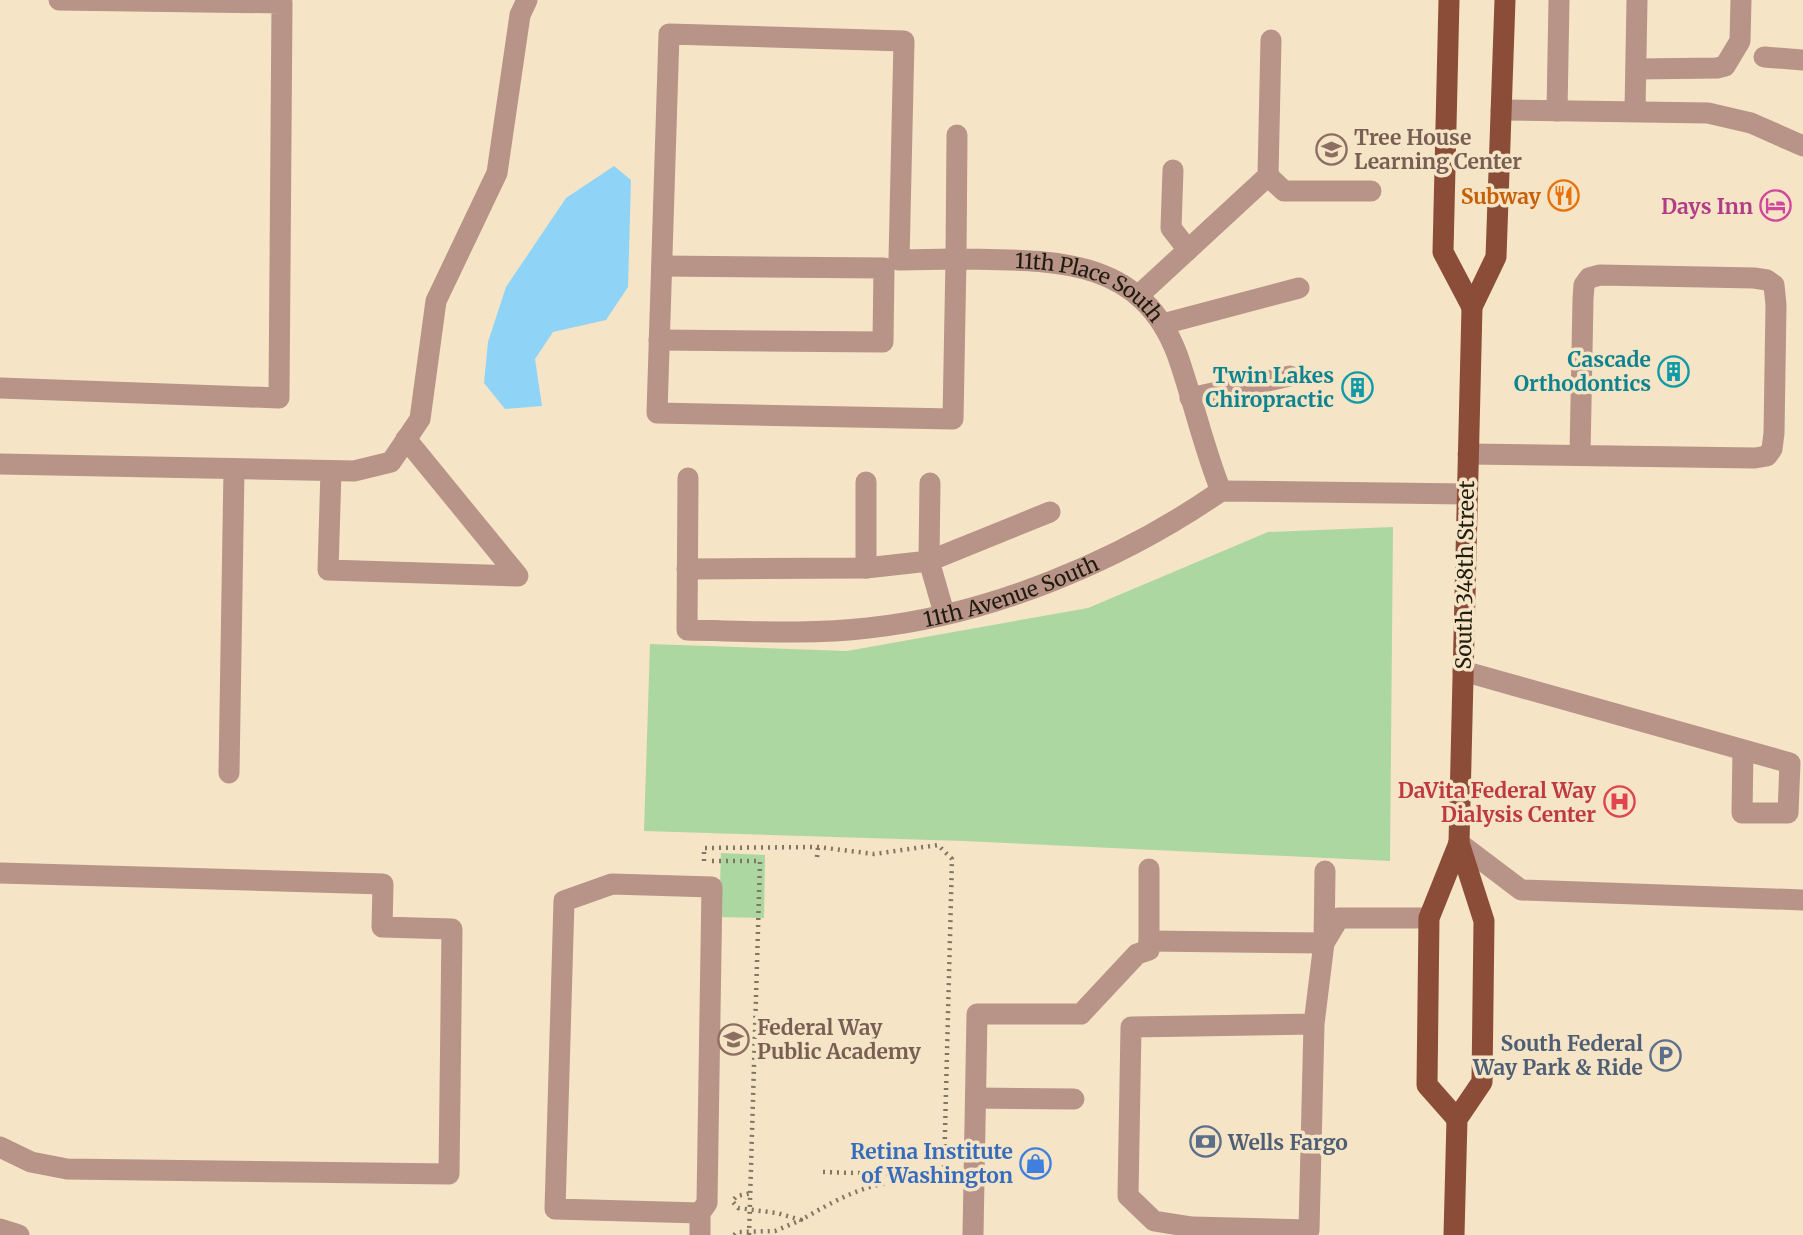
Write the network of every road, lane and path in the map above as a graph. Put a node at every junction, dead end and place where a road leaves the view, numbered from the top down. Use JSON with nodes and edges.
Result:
{"nodes":[{"id":1,"x":59,"y":0,"type":"edge"},
{"id":2,"x":527,"y":0,"type":"edge"},
{"id":3,"x":1449,"y":0,"type":"edge"},
{"id":4,"x":1505,"y":0,"type":"edge"},
{"id":5,"x":1559,"y":0,"type":"edge"},
{"id":6,"x":1637,"y":0,"type":"edge"},
{"id":7,"x":1741,"y":0,"type":"edge"},
{"id":8,"x":1271,"y":40,"type":"dead end"},
{"id":9,"x":1764,"y":57,"type":"dead end"},
{"id":10,"x":1803,"y":60,"type":"edge"},
{"id":11,"x":1636,"y":69,"type":"junction"},
{"id":12,"x":1501,"y":110,"type":"junction"},
{"id":13,"x":1557,"y":111,"type":"junction"},
{"id":14,"x":1635,"y":111,"type":"junction"},
{"id":15,"x":957,"y":135,"type":"dead end"},
{"id":16,"x":1803,"y":146,"type":"edge"},
{"id":17,"x":1173,"y":170,"type":"dead end"},
{"id":18,"x":1268,"y":176,"type":"junction"},
{"id":19,"x":1371,"y":191,"type":"dead end"},
{"id":20,"x":1188,"y":250,"type":"junction"},
{"id":21,"x":956,"y":259,"type":"junction"},
{"id":22,"x":891,"y":264,"type":"junction"},
{"id":23,"x":662,"y":266,"type":"junction"},
{"id":24,"x":1299,"y":288,"type":"dead end"},
{"id":25,"x":1139,"y":295,"type":"junction"},
{"id":26,"x":1472,"y":307,"type":"junction"},
{"id":27,"x":1163,"y":324,"type":"junction"},
{"id":28,"x":659,"y":340,"type":"junction"},
{"id":29,"x":1290,"y":376,"type":"dead end"},
{"id":30,"x":0,"y":388,"type":"edge"},
{"id":31,"x":1190,"y":398,"type":"junction"},
{"id":32,"x":406,"y":439,"type":"junction"},
{"id":33,"x":1468,"y":454,"type":"junction"},
{"id":34,"x":1580,"y":455,"type":"junction"},
{"id":35,"x":0,"y":464,"type":"edge"},
{"id":36,"x":234,"y":469,"type":"junction"},
{"id":37,"x":331,"y":471,"type":"junction"},
{"id":38,"x":688,"y":478,"type":"dead end"},
{"id":39,"x":866,"y":482,"type":"dead end"},
{"id":40,"x":930,"y":483,"type":"dead end"},
{"id":41,"x":1221,"y":491,"type":"junction"},
{"id":42,"x":1467,"y":494,"type":"junction"},
{"id":43,"x":1050,"y":512,"type":"dead end"},
{"id":44,"x":929,"y":561,"type":"junction"},
{"id":45,"x":866,"y":568,"type":"junction"},
{"id":46,"x":687,"y":569,"type":"junction"},
{"id":47,"x":944,"y":613,"type":"junction"},
{"id":48,"x":1462,"y":671,"type":"junction"},
{"id":49,"x":1743,"y":750,"type":"dead end"},
{"id":50,"x":229,"y":773,"type":"dead end"},
{"id":51,"x":1459,"y":843,"type":"junction"},
{"id":52,"x":818,"y":847,"type":"junction"},
{"id":53,"x":817,"y":857,"type":"dead end"},
{"id":54,"x":704,"y":860,"type":"dead end"},
{"id":55,"x":1149,"y":869,"type":"dead end"},
{"id":56,"x":1325,"y":871,"type":"dead end"},
{"id":57,"x":0,"y":873,"type":"edge"},
{"id":58,"x":1803,"y":900,"type":"edge"},
{"id":59,"x":1429,"y":918,"type":"junction"},
{"id":60,"x":1149,"y":941,"type":"junction"},
{"id":61,"x":1324,"y":943,"type":"junction"},
{"id":62,"x":1314,"y":1024,"type":"junction"},
{"id":63,"x":976,"y":1098,"type":"junction"},
{"id":64,"x":1074,"y":1099,"type":"dead end"},
{"id":65,"x":1457,"y":1119,"type":"junction"},
{"id":66,"x":0,"y":1147,"type":"edge"},
{"id":67,"x":823,"y":1172,"type":"dead end"},
{"id":68,"x":892,"y":1182,"type":"junction"},
{"id":69,"x":750,"y":1210,"type":"junction"},
{"id":70,"x":700,"y":1213,"type":"junction"},
{"id":71,"x":801,"y":1220,"type":"junction"},
{"id":72,"x":0,"y":1230,"type":"edge"},
{"id":73,"x":1191,"y":1231,"type":"edge"},
{"id":74,"x":749,"y":1233,"type":"edge"},
{"id":75,"x":19,"y":1235,"type":"edge"},
{"id":76,"x":700,"y":1235,"type":"edge"},
{"id":77,"x":733,"y":1235,"type":"edge"},
{"id":78,"x":973,"y":1235,"type":"edge"},
{"id":79,"x":1454,"y":1235,"type":"edge"}],
"edges":[{"from":1,"to":30,"type":"street"},
{"from":2,"to":32,"type":"street"},
{"from":3,"to":26,"type":"main road","name":"South 348th Street"},
{"from":4,"to":12,"type":"main road","name":"South 348th Street"},
{"from":5,"to":13,"type":"street"},
{"from":6,"to":11,"type":"street"},
{"from":7,"to":11,"type":"street"},
{"from":8,"to":18,"type":"street"},
{"from":9,"to":10,"type":"street"},
{"from":11,"to":14,"type":"street"},
{"from":12,"to":13,"type":"street"},
{"from":12,"to":26,"type":"main road","name":"South 348th Street"},
{"from":13,"to":14,"type":"street"},
{"from":14,"to":16,"type":"street"},
{"from":15,"to":21,"type":"street"},
{"from":17,"to":20,"type":"street"},
{"from":18,"to":19,"type":"street"},
{"from":18,"to":20,"type":"street"},
{"from":20,"to":25,"type":"street"},
{"from":21,"to":22,"type":"street","name":"11th Place South"},
{"from":21,"to":25,"type":"street","name":"11th Place South"},
{"from":21,"to":28,"type":"street"},
{"from":22,"to":23,"type":"street","name":"11th Place South"},
{"from":22,"to":23,"type":"street"},
{"from":22,"to":28,"type":"street"},
{"from":23,"to":28,"type":"street"},
{"from":24,"to":27,"type":"street"},
{"from":25,"to":27,"type":"street","name":"11th Place South"},
{"from":26,"to":33,"type":"main road","name":"South 348th Street"},
{"from":27,"to":31,"type":"street","name":"11th Place South"},
{"from":29,"to":31,"type":"street"},
{"from":31,"to":41,"type":"street","name":"11th Place South"},
{"from":32,"to":37,"type":"street"},
{"from":32,"to":37,"type":"street"},
{"from":33,"to":34,"type":"street"},
{"from":33,"to":42,"type":"main road","name":"South 348th Street"},
{"from":34,"to":34,"type":"street"},
{"from":35,"to":36,"type":"street"},
{"from":36,"to":37,"type":"street"},
{"from":36,"to":50,"type":"street"},
{"from":38,"to":46,"type":"street","name":"11th Avenue South"},
{"from":39,"to":45,"type":"street"},
{"from":40,"to":44,"type":"street"},
{"from":41,"to":42,"type":"street"},
{"from":41,"to":47,"type":"street","name":"11th Avenue South"},
{"from":42,"to":48,"type":"main road","name":"South 348th Street"},
{"from":43,"to":44,"type":"street"},
{"from":44,"to":45,"type":"street"},
{"from":44,"to":47,"type":"street"},
{"from":45,"to":46,"type":"street"},
{"from":46,"to":47,"type":"street","name":"11th Avenue South"},
{"from":48,"to":49,"type":"street"},
{"from":48,"to":51,"type":"main road","name":"South 348th Street"},
{"from":51,"to":58,"type":"street"},
{"from":51,"to":59,"type":"main road","name":"South 348th Street"},
{"from":51,"to":65,"type":"main road","name":"South 348th Street"},
{"from":52,"to":53,"type":"path"},
{"from":52,"to":54,"type":"path"},
{"from":52,"to":68,"type":"path"},
{"from":55,"to":60,"type":"street"},
{"from":56,"to":61,"type":"street"},
{"from":57,"to":66,"type":"street"},
{"from":59,"to":61,"type":"street"},
{"from":59,"to":65,"type":"main road","name":"South 348th Street"},
{"from":60,"to":61,"type":"street"},
{"from":60,"to":63,"type":"street"},
{"from":61,"to":62,"type":"street"},
{"from":62,"to":73,"type":"street"},
{"from":62,"to":73,"type":"street"},
{"from":63,"to":64,"type":"street"},
{"from":63,"to":78,"type":"street"},
{"from":65,"to":79,"type":"main road"},
{"from":67,"to":68,"type":"path"},
{"from":68,"to":71,"type":"path"},
{"from":69,"to":69,"type":"path"},
{"from":69,"to":71,"type":"path"},
{"from":69,"to":74,"type":"path"},
{"from":70,"to":70,"type":"street"},
{"from":70,"to":76,"type":"street"},
{"from":71,"to":74,"type":"path"},
{"from":72,"to":75,"type":"street"},
{"from":74,"to":77,"type":"path"}]}
